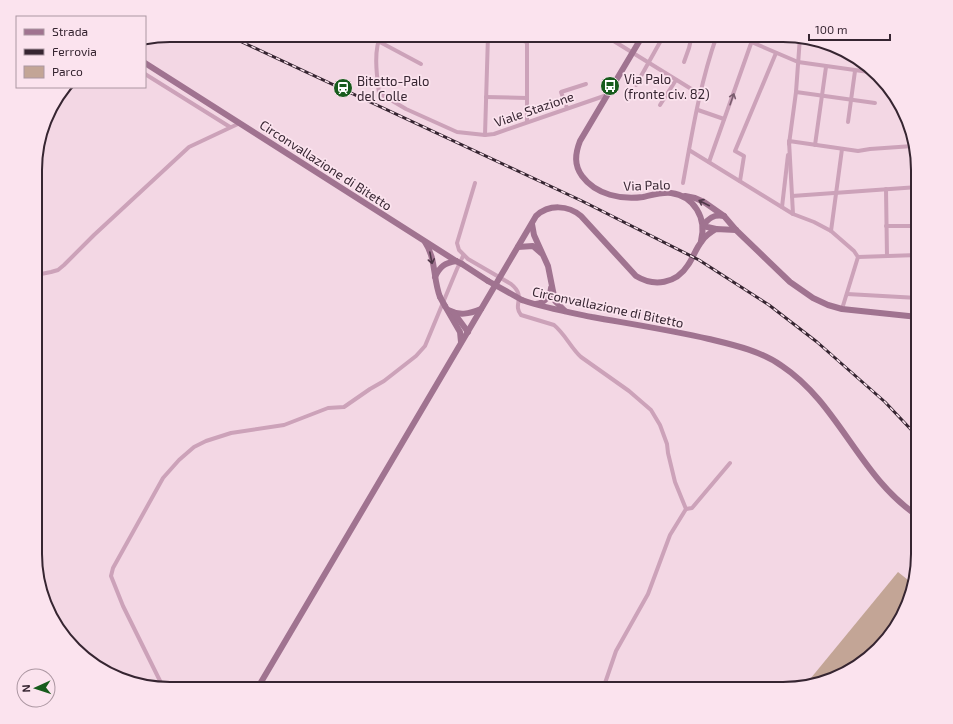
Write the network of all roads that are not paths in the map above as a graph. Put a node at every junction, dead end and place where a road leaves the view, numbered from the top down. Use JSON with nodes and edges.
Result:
{"nodes":[{"id":1,"x":378,"y":42,"type":"edge"},
{"id":2,"x":380,"y":42,"type":"edge"},
{"id":3,"x":488,"y":42,"type":"edge"},
{"id":4,"x":527,"y":42,"type":"edge"},
{"id":5,"x":616,"y":42,"type":"edge"},
{"id":6,"x":639,"y":42,"type":"edge"},
{"id":7,"x":660,"y":42,"type":"edge"},
{"id":8,"x":690,"y":42,"type":"edge"},
{"id":9,"x":715,"y":42,"type":"edge"},
{"id":10,"x":751,"y":43,"type":"joint"},
{"id":11,"x":800,"y":43,"type":"edge"},
{"id":12,"x":633,"y":52,"type":"junction"},
{"id":13,"x":776,"y":53,"type":"junction"},
{"id":14,"x":648,"y":62,"type":"junction"},
{"id":15,"x":684,"y":62,"type":"dead end"},
{"id":16,"x":798,"y":62,"type":"junction"},
{"id":17,"x":146,"y":64,"type":"edge"},
{"id":18,"x":421,"y":64,"type":"dead end"},
{"id":19,"x":826,"y":67,"type":"junction"},
{"id":20,"x":855,"y":71,"type":"junction"},
{"id":21,"x":864,"y":72,"type":"edge"},
{"id":22,"x":146,"y":75,"type":"edge"},
{"id":23,"x":676,"y":80,"type":"junction"},
{"id":24,"x":586,"y":84,"type":"dead end"},
{"id":25,"x":636,"y":85,"type":"dead end"},
{"id":26,"x":796,"y":92,"type":"junction"},
{"id":27,"x":608,"y":95,"type":"junction"},
{"id":28,"x":701,"y":95,"type":"junction"},
{"id":29,"x":822,"y":96,"type":"junction"},
{"id":30,"x":486,"y":97,"type":"junction"},
{"id":31,"x":527,"y":98,"type":"junction"},
{"id":32,"x":851,"y":100,"type":"junction"},
{"id":33,"x":875,"y":103,"type":"dead end"},
{"id":34,"x":660,"y":105,"type":"dead end"},
{"id":35,"x":567,"y":108,"type":"junction"},
{"id":36,"x":698,"y":110,"type":"junction"},
{"id":37,"x":724,"y":119,"type":"junction"},
{"id":38,"x":527,"y":122,"type":"junction"},
{"id":39,"x":848,"y":122,"type":"dead end"},
{"id":40,"x":240,"y":123,"type":"junction"},
{"id":41,"x":230,"y":126,"type":"junction"},
{"id":42,"x":485,"y":135,"type":"junction"},
{"id":43,"x":789,"y":142,"type":"junction"},
{"id":44,"x":815,"y":145,"type":"junction"},
{"id":45,"x":909,"y":146,"type":"edge"},
{"id":46,"x":842,"y":149,"type":"junction"},
{"id":47,"x":689,"y":150,"type":"junction"},
{"id":48,"x":709,"y":162,"type":"junction"},
{"id":49,"x":740,"y":181,"type":"junction"},
{"id":50,"x":475,"y":183,"type":"dead end"},
{"id":51,"x":683,"y":183,"type":"dead end"},
{"id":52,"x":911,"y":188,"type":"edge"},
{"id":53,"x":886,"y":190,"type":"junction"},
{"id":54,"x":837,"y":192,"type":"junction"},
{"id":55,"x":681,"y":196,"type":"junction"},
{"id":56,"x":792,"y":196,"type":"junction"},
{"id":57,"x":782,"y":207,"type":"junction"},
{"id":58,"x":792,"y":214,"type":"junction"},
{"id":59,"x":724,"y":216,"type":"junction"},
{"id":60,"x":532,"y":224,"type":"junction"},
{"id":61,"x":703,"y":226,"type":"junction"},
{"id":62,"x":886,"y":226,"type":"junction"},
{"id":63,"x":911,"y":226,"type":"edge"},
{"id":64,"x":716,"y":229,"type":"junction"},
{"id":65,"x":736,"y":230,"type":"junction"},
{"id":66,"x":831,"y":231,"type":"junction"},
{"id":67,"x":526,"y":233,"type":"junction"},
{"id":68,"x":534,"y":235,"type":"junction"},
{"id":69,"x":424,"y":241,"type":"junction"},
{"id":70,"x":701,"y":241,"type":"junction"},
{"id":71,"x":534,"y":246,"type":"junction"},
{"id":72,"x":518,"y":247,"type":"junction"},
{"id":73,"x":911,"y":255,"type":"edge"},
{"id":74,"x":463,"y":256,"type":"junction"},
{"id":75,"x":544,"y":256,"type":"junction"},
{"id":76,"x":887,"y":256,"type":"junction"},
{"id":77,"x":858,"y":257,"type":"junction"},
{"id":78,"x":459,"y":263,"type":"junction"},
{"id":79,"x":42,"y":274,"type":"edge"},
{"id":80,"x":435,"y":277,"type":"junction"},
{"id":81,"x":500,"y":278,"type":"junction"},
{"id":82,"x":551,"y":286,"type":"junction"},
{"id":83,"x":847,"y":294,"type":"junction"},
{"id":84,"x":911,"y":298,"type":"edge"},
{"id":85,"x":534,"y":304,"type":"junction"},
{"id":86,"x":446,"y":308,"type":"junction"},
{"id":87,"x":481,"y":309,"type":"junction"},
{"id":88,"x":842,"y":309,"type":"junction"},
{"id":89,"x":566,"y":312,"type":"junction"},
{"id":90,"x":454,"y":313,"type":"junction"},
{"id":91,"x":911,"y":316,"type":"edge"},
{"id":92,"x":460,"y":332,"type":"junction"},
{"id":93,"x":468,"y":332,"type":"junction"},
{"id":94,"x":461,"y":343,"type":"junction"},
{"id":95,"x":730,"y":463,"type":"dead end"},
{"id":96,"x":686,"y":509,"type":"junction"},
{"id":97,"x":911,"y":510,"type":"edge"},
{"id":98,"x":160,"y":682,"type":"edge"},
{"id":99,"x":261,"y":682,"type":"edge"},
{"id":100,"x":605,"y":682,"type":"edge"}],
"edges":[{"from":1,"to":42,"type":"street","name":"Viale Stazione"},
{"from":2,"to":18,"type":"street"},
{"from":3,"to":30,"type":"street"},
{"from":4,"to":31,"type":"street"},
{"from":5,"to":12,"type":"street"},
{"from":6,"to":12,"type":"main road","name":"Via Palo"},
{"from":7,"to":14,"type":"street"},
{"from":8,"to":15,"type":"street"},
{"from":9,"to":28,"type":"street"},
{"from":10,"to":13,"type":"street"},
{"from":37,"to":10,"type":"street","one_way":true},
{"from":11,"to":16,"type":"street"},
{"from":12,"to":14,"type":"street"},
{"from":12,"to":27,"type":"main road","name":"Via Palo"},
{"from":13,"to":16,"type":"street"},
{"from":13,"to":49,"type":"street"},
{"from":14,"to":23,"type":"street"},
{"from":14,"to":25,"type":"street"},
{"from":16,"to":19,"type":"street"},
{"from":16,"to":26,"type":"street"},
{"from":17,"to":40,"type":"main road","name":"Circonvallazione di Bitetto"},
{"from":19,"to":20,"type":"street"},
{"from":19,"to":29,"type":"street"},
{"from":20,"to":21,"type":"street"},
{"from":20,"to":32,"type":"street"},
{"from":22,"to":41,"type":"street"},
{"from":23,"to":28,"type":"street"},
{"from":23,"to":34,"type":"street"},
{"from":24,"to":35,"type":"street"},
{"from":26,"to":29,"type":"street"},
{"from":26,"to":43,"type":"street"},
{"from":27,"to":35,"type":"street","name":"Viale Stazione"},
{"from":27,"to":55,"type":"main road","name":"Via Palo"},
{"from":28,"to":36,"type":"street"},
{"from":29,"to":32,"type":"street"},
{"from":29,"to":44,"type":"street"},
{"from":30,"to":31,"type":"street"},
{"from":30,"to":42,"type":"street"},
{"from":31,"to":38,"type":"street"},
{"from":32,"to":33,"type":"street"},
{"from":32,"to":39,"type":"street"},
{"from":35,"to":38,"type":"street","name":"Viale Stazione"},
{"from":36,"to":37,"type":"street"},
{"from":36,"to":47,"type":"street"},
{"from":37,"to":48,"type":"street"},
{"from":38,"to":42,"type":"street","name":"Viale Stazione"},
{"from":40,"to":41,"type":"street"},
{"from":40,"to":69,"type":"main road","name":"Circonvallazione di Bitetto"},
{"from":41,"to":79,"type":"street"},
{"from":43,"to":44,"type":"street"},
{"from":43,"to":56,"type":"street"},
{"from":43,"to":57,"type":"street"},
{"from":44,"to":46,"type":"street"},
{"from":45,"to":46,"type":"street"},
{"from":46,"to":54,"type":"street"},
{"from":47,"to":48,"type":"street"},
{"from":47,"to":51,"type":"street"},
{"from":48,"to":49,"type":"street"},
{"from":49,"to":57,"type":"street"},
{"from":50,"to":74,"type":"street"},
{"from":52,"to":53,"type":"street"},
{"from":53,"to":54,"type":"street"},
{"from":53,"to":62,"type":"street"},
{"from":54,"to":56,"type":"street"},
{"from":54,"to":66,"type":"street"},
{"from":59,"to":55,"type":"main road","one_way":true},
{"from":55,"to":61,"type":"main road","name":"Via Palo"},
{"from":56,"to":58,"type":"street"},
{"from":57,"to":58,"type":"street"},
{"from":58,"to":66,"type":"street"},
{"from":59,"to":61,"type":"main road"},
{"from":59,"to":65,"type":"main road"},
{"from":60,"to":67,"type":"main road"},
{"from":60,"to":68,"type":"main road"},
{"from":60,"to":70,"type":"main road"},
{"from":61,"to":64,"type":"main road"},
{"from":61,"to":70,"type":"main road","name":"Via Palo"},
{"from":62,"to":63,"type":"street"},
{"from":62,"to":76,"type":"street"},
{"from":64,"to":65,"type":"main road"},
{"from":64,"to":70,"type":"main road"},
{"from":65,"to":88,"type":"main road"},
{"from":66,"to":77,"type":"street"},
{"from":67,"to":68,"type":"main road"},
{"from":67,"to":71,"type":"main road"},
{"from":67,"to":72,"type":"main road"},
{"from":68,"to":75,"type":"main road"},
{"from":69,"to":78,"type":"main road","name":"Circonvallazione di Bitetto"},
{"from":69,"to":80,"type":"main road","one_way":true},
{"from":71,"to":72,"type":"main road"},
{"from":71,"to":75,"type":"main road"},
{"from":72,"to":81,"type":"main road"},
{"from":73,"to":76,"type":"street"},
{"from":74,"to":81,"type":"street"},
{"from":74,"to":98,"type":"street"},
{"from":75,"to":82,"type":"main road"},
{"from":76,"to":77,"type":"street"},
{"from":77,"to":83,"type":"street"},
{"from":78,"to":80,"type":"main road"},
{"from":78,"to":85,"type":"main road","name":"Circonvallazione di Bitetto","bridge":true},
{"from":80,"to":86,"type":"main road","bridge":true},
{"from":81,"to":87,"type":"main road"},
{"from":81,"to":96,"type":"street"},
{"from":82,"to":85,"type":"main road"},
{"from":82,"to":89,"type":"main road"},
{"from":83,"to":84,"type":"street"},
{"from":83,"to":88,"type":"street"},
{"from":85,"to":89,"type":"main road","name":"Circonvallazione di Bitetto"},
{"from":86,"to":90,"type":"main road"},
{"from":86,"to":92,"type":"main road"},
{"from":87,"to":90,"type":"main road"},
{"from":87,"to":93,"type":"main road"},
{"from":88,"to":91,"type":"main road"},
{"from":89,"to":97,"type":"main road","name":"Circonvallazione di Bitetto"},
{"from":90,"to":93,"type":"main road"},
{"from":92,"to":93,"type":"main road"},
{"from":92,"to":94,"type":"main road"},
{"from":93,"to":94,"type":"main road"},
{"from":94,"to":99,"type":"main road"},
{"from":95,"to":96,"type":"street"},
{"from":96,"to":100,"type":"street"}]}
